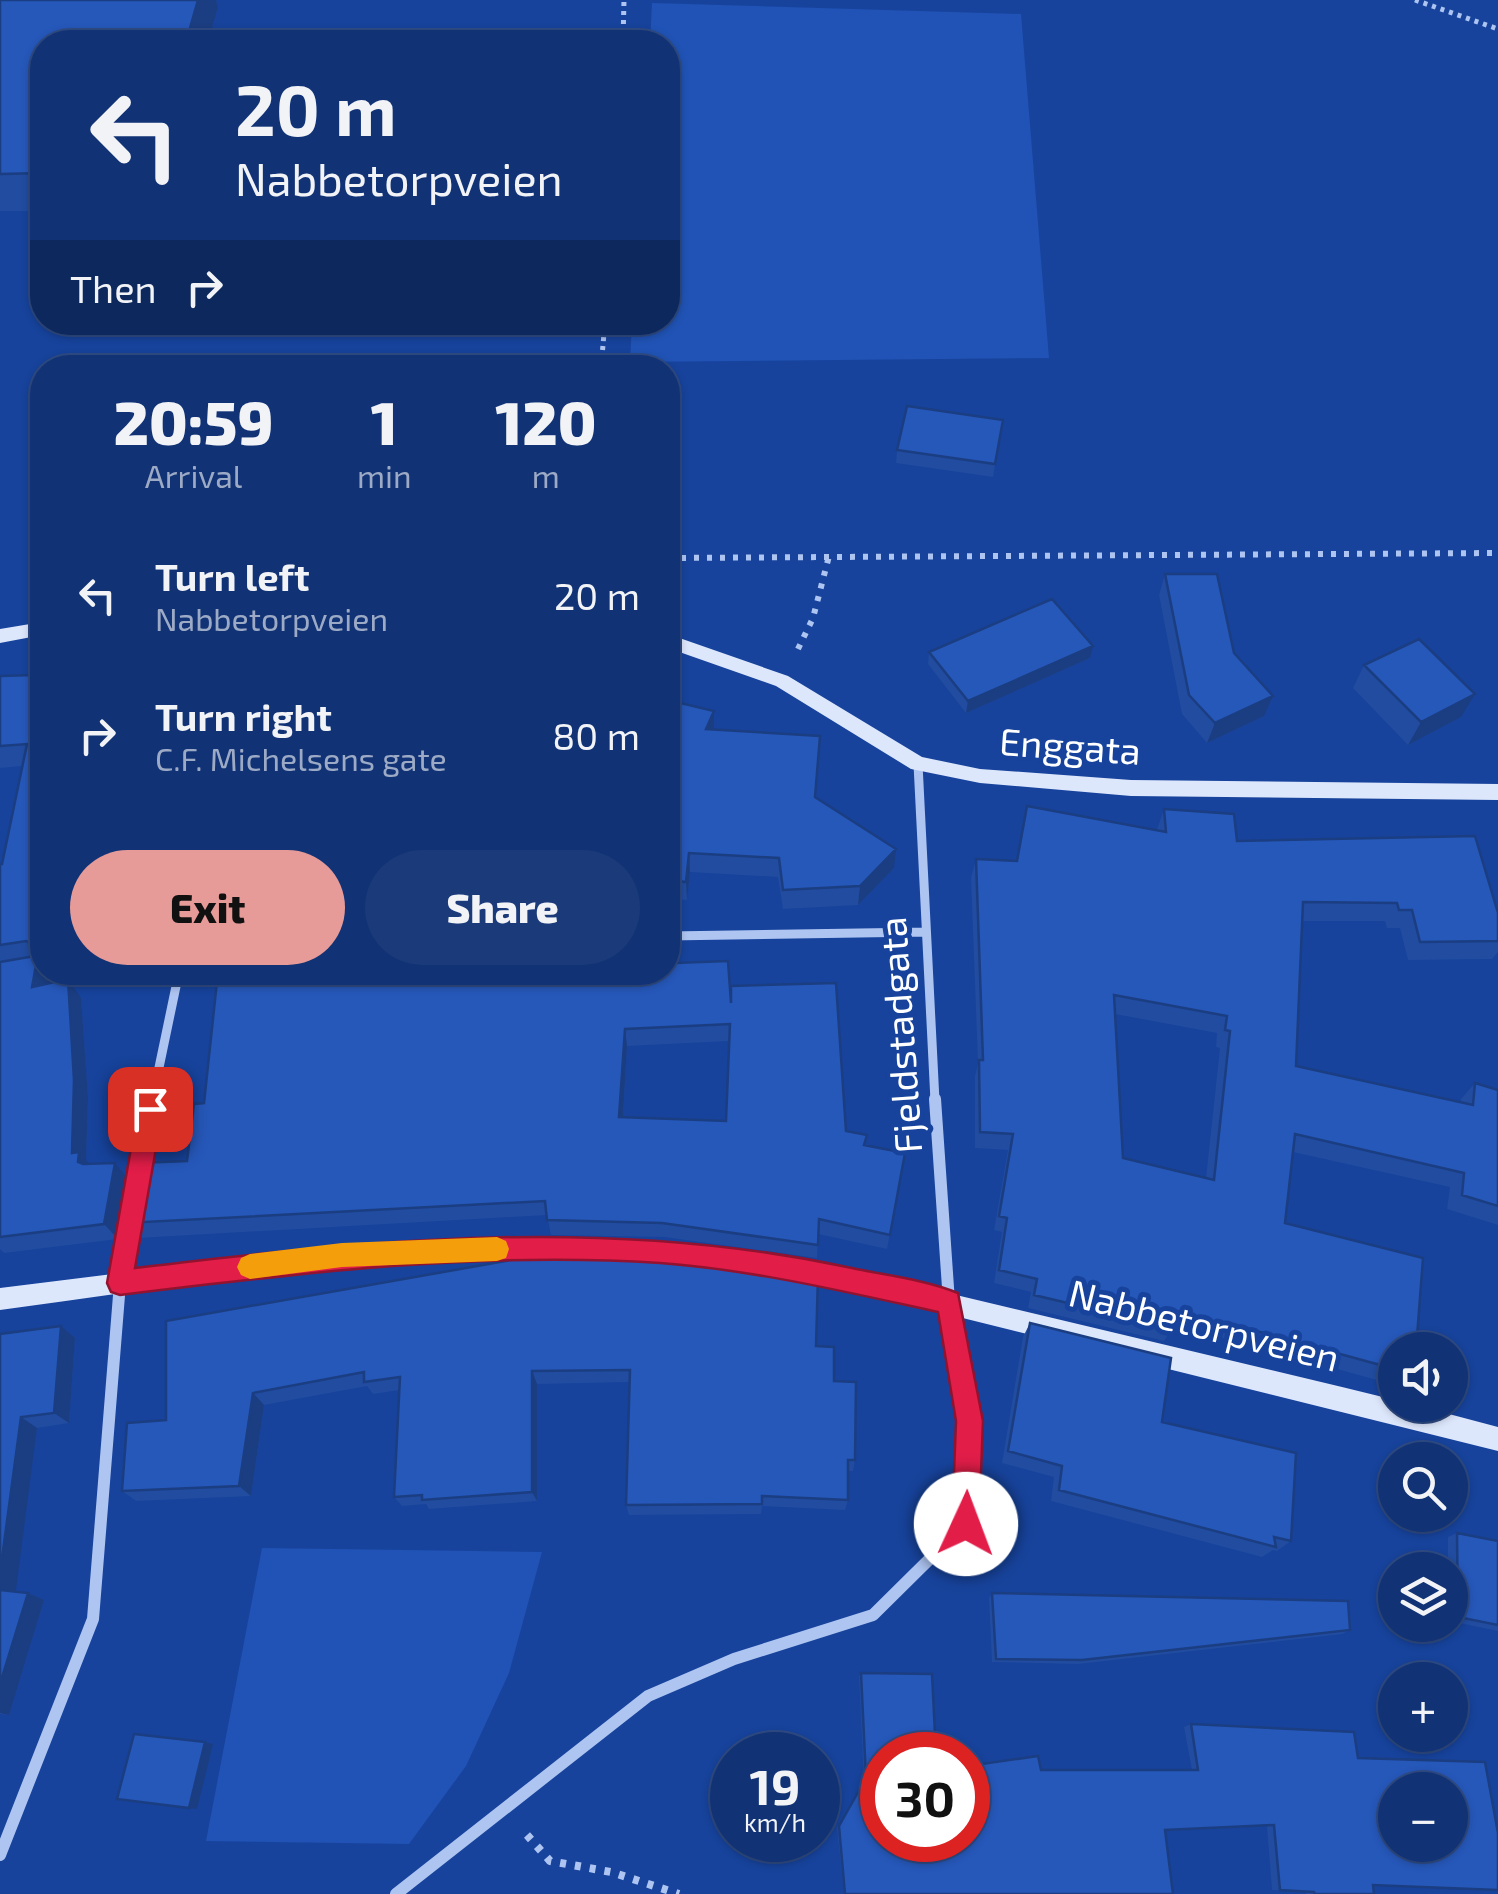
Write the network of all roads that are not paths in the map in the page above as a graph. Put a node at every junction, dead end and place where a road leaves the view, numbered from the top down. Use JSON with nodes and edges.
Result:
{"nodes":[{"id":1,"x":30,"y":631,"type":"edge"},
{"id":2,"x":0,"y":636,"type":"edge"},
{"id":3,"x":680,"y":644,"type":"edge"},
{"id":4,"x":918,"y":764,"type":"junction"},
{"id":5,"x":1498,"y":792,"type":"edge"},
{"id":6,"x":924,"y":932,"type":"junction"},
{"id":7,"x":680,"y":936,"type":"edge"},
{"id":8,"x":176,"y":985,"type":"edge"},
{"id":9,"x":120,"y":1283,"type":"junction"},
{"id":10,"x":0,"y":1298,"type":"edge"},
{"id":11,"x":949,"y":1302,"type":"junction"},
{"id":12,"x":1498,"y":1439,"type":"edge"},
{"id":13,"x":0,"y":1855,"type":"edge"},
{"id":14,"x":396,"y":1894,"type":"edge"}],
"edges":[{"from":1,"to":2,"type":"main road"},
{"from":3,"to":4,"type":"main road","name":"Enggata"},
{"from":4,"to":5,"type":"main road","name":"Enggata"},
{"from":4,"to":6,"type":"street","name":"Fjeldstadgata"},
{"from":6,"to":7,"type":"street"},
{"from":6,"to":11,"type":"street","name":"Fjeldstadgata"},
{"from":8,"to":9,"type":"street"},
{"from":9,"to":10,"type":"main road","name":"Nabbetorpveien"},
{"from":9,"to":11,"type":"main road","name":"Nabbetorpveien"},
{"from":9,"to":13,"type":"street"},
{"from":11,"to":12,"type":"main road","name":"Nabbetorpveien"},
{"from":11,"to":14,"type":"street"}]}
